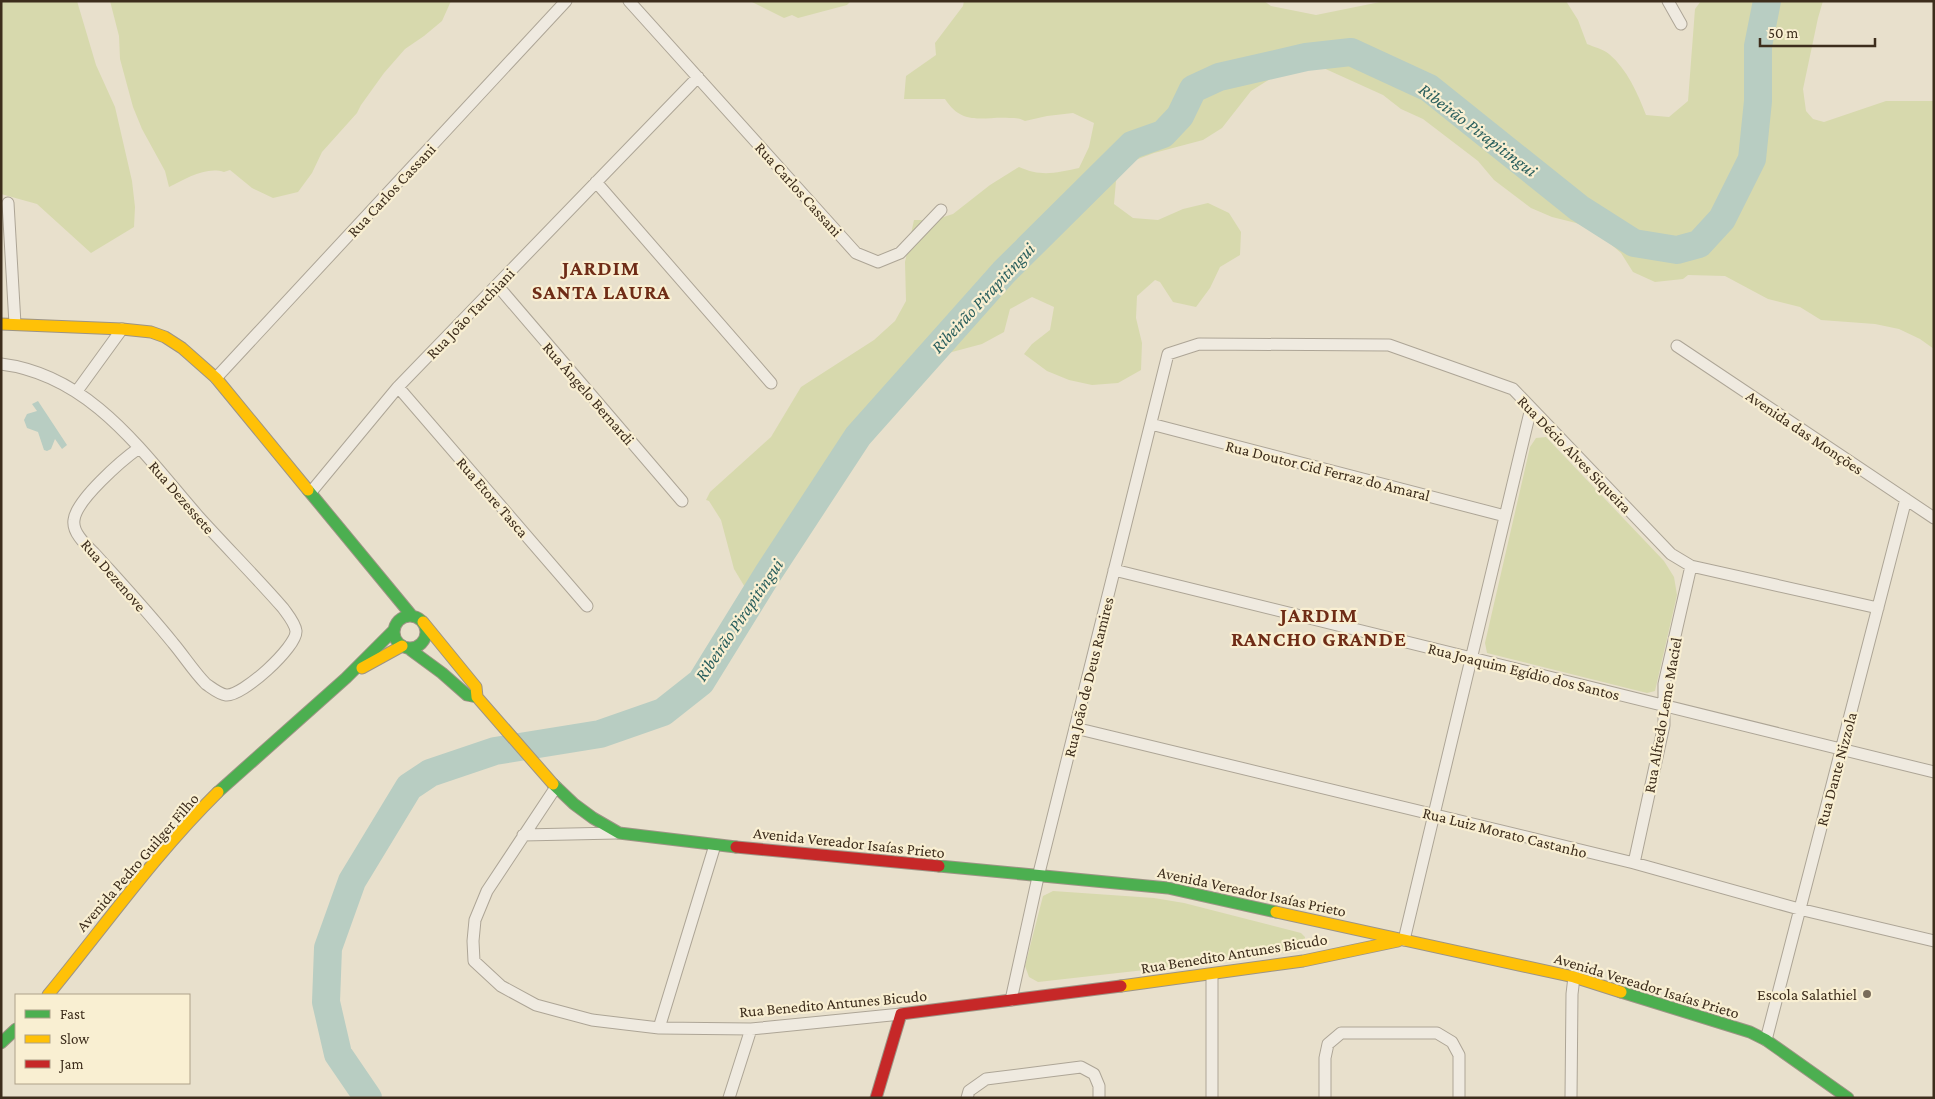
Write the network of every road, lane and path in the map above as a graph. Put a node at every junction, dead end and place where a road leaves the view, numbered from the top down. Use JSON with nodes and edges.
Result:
{"nodes":[{"id":1,"x":566,"y":1,"type":"edge"},
{"id":2,"x":629,"y":1,"type":"edge"},
{"id":3,"x":1668,"y":1,"type":"edge"},
{"id":4,"x":1681,"y":24,"type":"dead end"},
{"id":5,"x":698,"y":77,"type":"junction"},
{"id":6,"x":596,"y":182,"type":"junction"},
{"id":7,"x":8,"y":203,"type":"dead end"},
{"id":8,"x":941,"y":210,"type":"dead end"},
{"id":9,"x":6,"y":235,"type":"edge"},
{"id":10,"x":497,"y":285,"type":"junction"},
{"id":11,"x":1,"y":324,"type":"edge"},
{"id":12,"x":15,"y":324,"type":"junction"},
{"id":13,"x":122,"y":329,"type":"junction"},
{"id":14,"x":1677,"y":346,"type":"dead end"},
{"id":15,"x":1168,"y":354,"type":"joint"},
{"id":16,"x":1,"y":364,"type":"edge"},
{"id":17,"x":216,"y":378,"type":"junction"},
{"id":18,"x":771,"y":382,"type":"dead end"},
{"id":19,"x":398,"y":387,"type":"junction"},
{"id":20,"x":77,"y":391,"type":"junction"},
{"id":21,"x":1531,"y":408,"type":"junction"},
{"id":22,"x":1151,"y":424,"type":"junction"},
{"id":23,"x":139,"y":448,"type":"junction"},
{"id":24,"x":311,"y":492,"type":"junction"},
{"id":25,"x":1906,"y":499,"type":"junction"},
{"id":26,"x":682,"y":501,"type":"dead end"},
{"id":27,"x":1505,"y":516,"type":"junction"},
{"id":28,"x":1934,"y":518,"type":"edge"},
{"id":29,"x":1691,"y":566,"type":"junction"},
{"id":30,"x":1114,"y":570,"type":"junction"},
{"id":31,"x":384,"y":584,"type":"junction"},
{"id":32,"x":587,"y":606,"type":"dead end"},
{"id":33,"x":1878,"y":608,"type":"junction"},
{"id":34,"x":412,"y":616,"type":"junction"},
{"id":35,"x":423,"y":622,"type":"junction"},
{"id":36,"x":397,"y":626,"type":"junction"},
{"id":37,"x":405,"y":647,"type":"junction"},
{"id":38,"x":1471,"y":658,"type":"junction"},
{"id":39,"x":347,"y":676,"type":"junction"},
{"id":40,"x":229,"y":695,"type":"joint"},
{"id":41,"x":477,"y":697,"type":"junction"},
{"id":42,"x":1663,"y":705,"type":"junction"},
{"id":43,"x":1075,"y":728,"type":"junction"},
{"id":44,"x":1841,"y":749,"type":"junction"},
{"id":45,"x":1934,"y":772,"type":"edge"},
{"id":46,"x":556,"y":787,"type":"junction"},
{"id":47,"x":1434,"y":815,"type":"junction"},
{"id":48,"x":619,"y":833,"type":"junction"},
{"id":49,"x":523,"y":835,"type":"junction"},
{"id":50,"x":715,"y":845,"type":"junction"},
{"id":51,"x":1634,"y":864,"type":"junction"},
{"id":52,"x":1038,"y":877,"type":"junction"},
{"id":53,"x":1800,"y":909,"type":"junction"},
{"id":54,"x":1404,"y":940,"type":"junction"},
{"id":55,"x":1934,"y":941,"type":"edge"},
{"id":56,"x":1212,"y":975,"type":"junction"},
{"id":57,"x":1574,"y":978,"type":"junction"},
{"id":58,"x":49,"y":994,"type":"edge"},
{"id":59,"x":1011,"y":1000,"type":"junction"},
{"id":60,"x":901,"y":1014,"type":"junction"},
{"id":61,"x":659,"y":1028,"type":"junction"},
{"id":62,"x":751,"y":1029,"type":"junction"},
{"id":63,"x":15,"y":1030,"type":"edge"},
{"id":64,"x":1766,"y":1040,"type":"junction"},
{"id":65,"x":1,"y":1043,"type":"edge"},
{"id":66,"x":729,"y":1098,"type":"edge"},
{"id":67,"x":876,"y":1098,"type":"edge"},
{"id":68,"x":966,"y":1098,"type":"edge"},
{"id":69,"x":1099,"y":1098,"type":"edge"},
{"id":70,"x":1212,"y":1098,"type":"edge"},
{"id":71,"x":1325,"y":1098,"type":"edge"},
{"id":72,"x":1459,"y":1098,"type":"edge"},
{"id":73,"x":1571,"y":1098,"type":"edge"},
{"id":74,"x":1848,"y":1098,"type":"edge"}],
"edges":[{"from":1,"to":17,"type":"street","name":"Rua Carlos Cassani"},
{"from":2,"to":5,"type":"street","name":"Rua Carlos Cassani"},
{"from":3,"to":4,"type":"street"},
{"from":5,"to":6,"type":"street","name":"Rua João Tarchiani"},
{"from":5,"to":8,"type":"street","name":"Rua Carlos Cassani"},
{"from":6,"to":10,"type":"street","name":"Rua João Tarchiani"},
{"from":6,"to":18,"type":"street"},
{"from":7,"to":9,"type":"street"},
{"from":9,"to":12,"type":"street"},
{"from":10,"to":19,"type":"street","name":"Rua João Tarchiani"},
{"from":10,"to":26,"type":"street","name":"Rua Ângelo Bernardi"},
{"from":11,"to":12,"type":"main road"},
{"from":12,"to":13,"type":"main road"},
{"from":13,"to":17,"type":"main road"},
{"from":13,"to":20,"type":"street"},
{"from":14,"to":25,"type":"street","name":"Avenida das Monções"},
{"from":15,"to":21,"type":"street","name":"Rua Décio Alves Siqueira"},
{"from":15,"to":22,"type":"street","name":"Rua João de Deus Ramires"},
{"from":16,"to":20,"type":"street","name":"Rua Dezessete"},
{"from":17,"to":24,"type":"main road"},
{"from":19,"to":24,"type":"street","name":"Rua João Tarchiani"},
{"from":19,"to":32,"type":"street","name":"Rua Etore Tasca"},
{"from":20,"to":23,"type":"street","name":"Rua Dezessete"},
{"from":21,"to":27,"type":"street"},
{"from":21,"to":29,"type":"street","name":"Rua Décio Alves Siqueira"},
{"from":22,"to":27,"type":"street","name":"Rua Doutor Cid Ferraz do Amaral"},
{"from":22,"to":30,"type":"street","name":"Rua João de Deus Ramires"},
{"from":23,"to":40,"type":"street","name":"Rua Dezenove"},
{"from":23,"to":40,"type":"street","name":"Rua Dezessete"},
{"from":24,"to":31,"type":"main road"},
{"from":25,"to":28,"type":"street","name":"Avenida das Monções"},
{"from":25,"to":33,"type":"street","name":"Rua Dante Nizzola"},
{"from":27,"to":38,"type":"street"},
{"from":29,"to":33,"type":"street","name":"Rua Décio Alves Siqueira"},
{"from":29,"to":42,"type":"street","name":"Rua Alfredo Leme Maciel"},
{"from":30,"to":38,"type":"street","name":"Rua Joaquim Egídio dos Santos"},
{"from":30,"to":43,"type":"street","name":"Rua João de Deus Ramires"},
{"from":31,"to":34,"type":"main road"},
{"from":31,"to":36,"type":"main road"},
{"from":33,"to":44,"type":"street","name":"Rua Dante Nizzola"},
{"from":34,"to":35,"type":"main road"},
{"from":34,"to":36,"type":"main road"},
{"from":35,"to":37,"type":"main road"},
{"from":35,"to":41,"type":"main road","name":"Avenida Vereador Isaías Prieto"},
{"from":36,"to":37,"type":"main road"},
{"from":36,"to":39,"type":"main road","name":"Avenida Pedro Guilger Filho"},
{"from":37,"to":39,"type":"main road","name":"Avenida Pedro Guilger Filho"},
{"from":37,"to":41,"type":"main road","name":"Avenida Vereador Isaías Prieto"},
{"from":38,"to":42,"type":"street","name":"Rua Joaquim Egídio dos Santos"},
{"from":38,"to":47,"type":"street"},
{"from":39,"to":58,"type":"main road","name":"Avenida Pedro Guilger Filho"},
{"from":41,"to":46,"type":"main road","name":"Avenida Vereador Isaías Prieto"},
{"from":42,"to":44,"type":"street","name":"Rua Joaquim Egídio dos Santos"},
{"from":42,"to":51,"type":"street","name":"Rua Alfredo Leme Maciel"},
{"from":43,"to":47,"type":"street","name":"Rua Luiz Morato Castanho"},
{"from":43,"to":52,"type":"street","name":"Rua João de Deus Ramires"},
{"from":44,"to":45,"type":"street","name":"Rua Joaquim Egídio dos Santos"},
{"from":44,"to":53,"type":"street","name":"Rua Dante Nizzola"},
{"from":46,"to":48,"type":"main road","name":"Avenida Vereador Isaías Prieto"},
{"from":46,"to":49,"type":"street","name":"Rua Benedito Antunes Bicudo"},
{"from":47,"to":51,"type":"street","name":"Rua Luiz Morato Castanho"},
{"from":47,"to":54,"type":"street"},
{"from":48,"to":49,"type":"street","name":"Avenida Vereador Isaías Prieto"},
{"from":48,"to":50,"type":"main road","name":"Avenida Vereador Isaías Prieto"},
{"from":49,"to":61,"type":"street","name":"Rua Benedito Antunes Bicudo"},
{"from":50,"to":52,"type":"main road","name":"Avenida Vereador Isaías Prieto"},
{"from":50,"to":61,"type":"street"},
{"from":51,"to":53,"type":"street","name":"Rua Luiz Morato Castanho"},
{"from":52,"to":54,"type":"main road","name":"Avenida Vereador Isaías Prieto"},
{"from":52,"to":59,"type":"street","name":"Rua João de Deus Ramires"},
{"from":53,"to":55,"type":"street","name":"Rua Luiz Morato Castanho"},
{"from":53,"to":64,"type":"street","name":"Rua Dante Nizzola"},
{"from":54,"to":56,"type":"main road","name":"Rua Benedito Antunes Bicudo"},
{"from":54,"to":57,"type":"main road","name":"Avenida Vereador Isaías Prieto"},
{"from":56,"to":59,"type":"main road","name":"Rua Benedito Antunes Bicudo"},
{"from":56,"to":70,"type":"street"},
{"from":57,"to":64,"type":"main road","name":"Avenida Vereador Isaías Prieto"},
{"from":57,"to":73,"type":"street"},
{"from":59,"to":60,"type":"main road","name":"Rua Benedito Antunes Bicudo"},
{"from":60,"to":62,"type":"street","name":"Rua Benedito Antunes Bicudo"},
{"from":60,"to":67,"type":"main road"},
{"from":61,"to":62,"type":"street","name":"Rua Benedito Antunes Bicudo"},
{"from":62,"to":66,"type":"street"},
{"from":63,"to":65,"type":"main road"},
{"from":64,"to":74,"type":"main road","name":"Avenida Vereador Isaías Prieto"},
{"from":68,"to":69,"type":"street"},
{"from":71,"to":72,"type":"street"}]}
